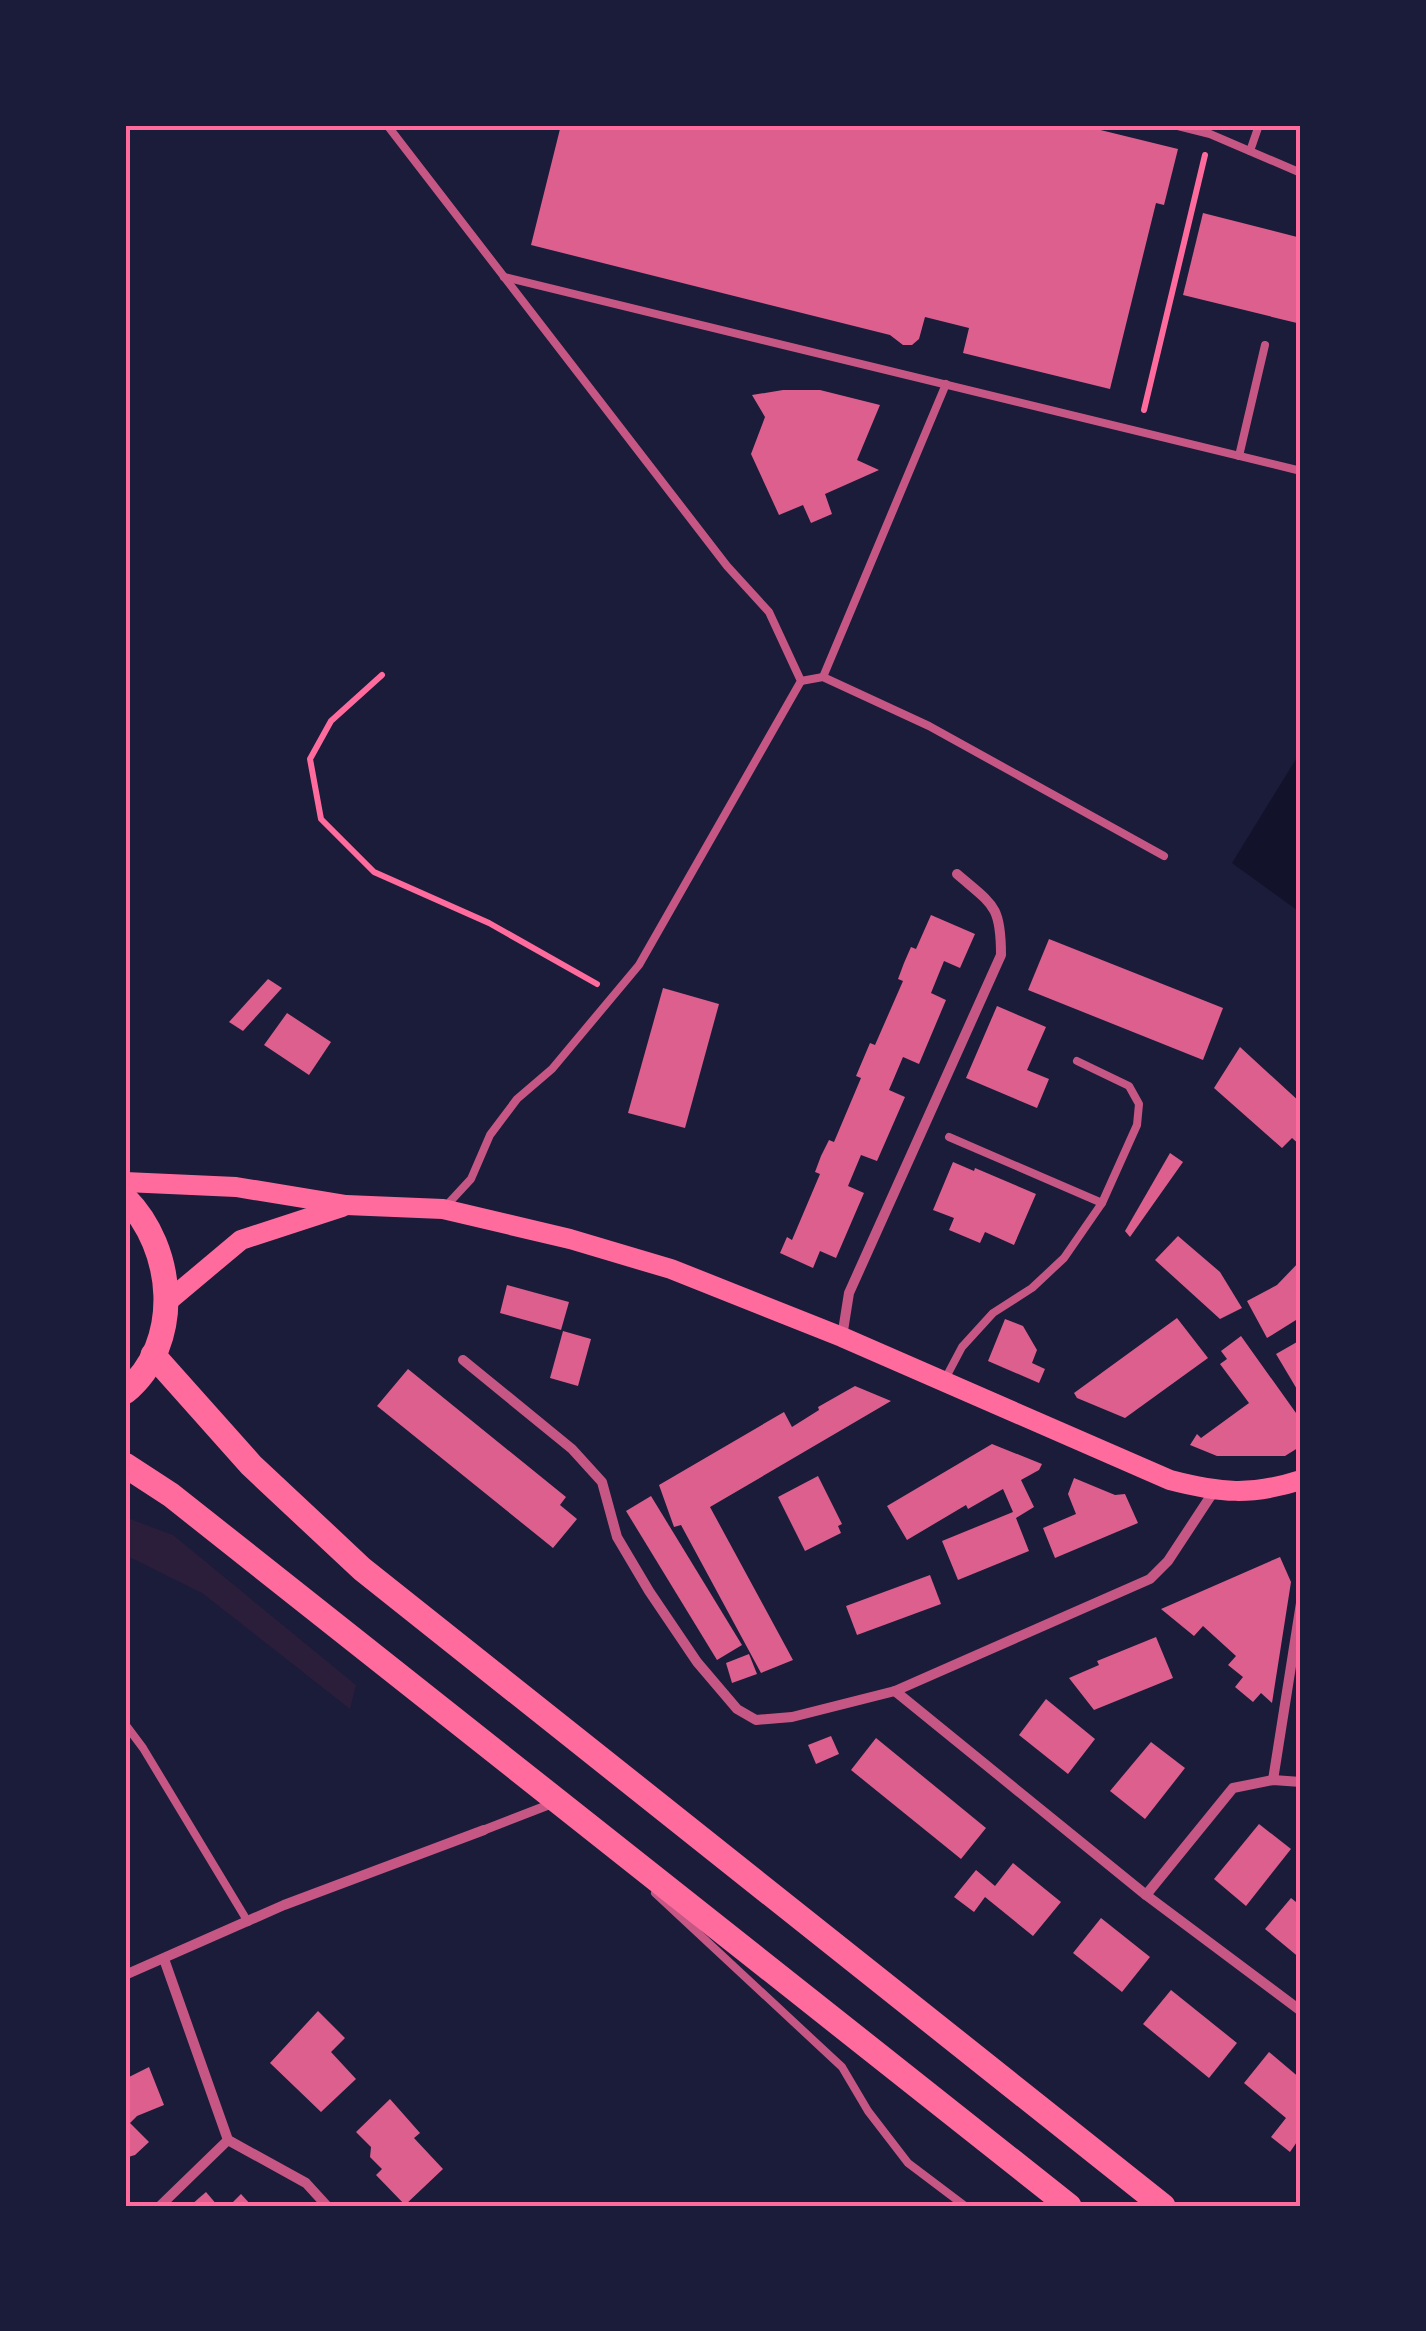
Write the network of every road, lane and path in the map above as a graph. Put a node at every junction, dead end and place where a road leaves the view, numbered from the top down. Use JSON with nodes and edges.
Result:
{"nodes":[{"id":1,"x":387,"y":125,"type":"edge"},
{"id":2,"x":1174,"y":125,"type":"edge"},
{"id":3,"x":1259,"y":125,"type":"edge"},
{"id":4,"x":1210,"y":134,"type":"junction"},
{"id":5,"x":1250,"y":151,"type":"junction"},
{"id":6,"x":1301,"y":173,"type":"edge"},
{"id":7,"x":504,"y":277,"type":"junction"},
{"id":8,"x":1265,"y":346,"type":"dead end"},
{"id":9,"x":946,"y":384,"type":"junction"},
{"id":10,"x":1140,"y":431,"type":"junction"},
{"id":11,"x":1239,"y":456,"type":"junction"},
{"id":12,"x":1301,"y":471,"type":"edge"},
{"id":13,"x":382,"y":675,"type":"dead end"},
{"id":14,"x":823,"y":677,"type":"junction"},
{"id":15,"x":801,"y":682,"type":"junction"},
{"id":16,"x":1164,"y":856,"type":"dead end"},
{"id":17,"x":957,"y":874,"type":"dead end"},
{"id":18,"x":617,"y":995,"type":"junction"},
{"id":19,"x":1077,"y":1060,"type":"dead end"},
{"id":20,"x":949,"y":1137,"type":"dead end"},
{"id":21,"x":125,"y":1182,"type":"edge"},
{"id":22,"x":125,"y":1198,"type":"edge"},
{"id":23,"x":1102,"y":1203,"type":"junction"},
{"id":24,"x":346,"y":1206,"type":"junction"},
{"id":25,"x":443,"y":1209,"type":"junction"},
{"id":26,"x":167,"y":1302,"type":"junction"},
{"id":27,"x":842,"y":1336,"type":"junction"},
{"id":28,"x":153,"y":1355,"type":"junction"},
{"id":29,"x":463,"y":1360,"type":"dead end"},
{"id":30,"x":944,"y":1381,"type":"junction"},
{"id":31,"x":125,"y":1392,"type":"edge"},
{"id":32,"x":125,"y":1465,"type":"edge"},
{"id":33,"x":1301,"y":1480,"type":"edge"},
{"id":34,"x":1214,"y":1491,"type":"junction"},
{"id":35,"x":1301,"y":1531,"type":"edge"},
{"id":36,"x":1301,"y":1546,"type":"edge"},
{"id":37,"x":1301,"y":1603,"type":"edge"},
{"id":38,"x":895,"y":1690,"type":"junction"},
{"id":39,"x":125,"y":1724,"type":"edge"},
{"id":40,"x":1274,"y":1780,"type":"junction"},
{"id":41,"x":1301,"y":1782,"type":"edge"},
{"id":42,"x":557,"y":1802,"type":"junction"},
{"id":43,"x":484,"y":1830,"type":"joint"},
{"id":44,"x":1146,"y":1895,"type":"junction"},
{"id":45,"x":248,"y":1922,"type":"junction"},
{"id":46,"x":164,"y":1959,"type":"junction"},
{"id":47,"x":125,"y":1976,"type":"edge"},
{"id":48,"x":1301,"y":2011,"type":"edge"},
{"id":49,"x":228,"y":2140,"type":"junction"},
{"id":50,"x":160,"y":2206,"type":"edge"},
{"id":51,"x":328,"y":2206,"type":"edge"},
{"id":52,"x":965,"y":2206,"type":"edge"},
{"id":53,"x":1068,"y":2206,"type":"edge"},
{"id":54,"x":1163,"y":2206,"type":"edge"}],
"edges":[{"from":1,"to":7,"type":"lane"},
{"from":2,"to":4,"type":"lane"},
{"from":3,"to":5,"type":"lane"},
{"from":4,"to":5,"type":"lane"},
{"from":4,"to":10,"type":"path"},
{"from":5,"to":6,"type":"lane"},
{"from":7,"to":9,"type":"lane"},
{"from":7,"to":15,"type":"lane"},
{"from":8,"to":11,"type":"lane"},
{"from":9,"to":10,"type":"lane"},
{"from":9,"to":14,"type":"lane"},
{"from":10,"to":11,"type":"lane"},
{"from":11,"to":12,"type":"lane"},
{"from":13,"to":18,"type":"path"},
{"from":14,"to":15,"type":"lane"},
{"from":14,"to":16,"type":"lane"},
{"from":15,"to":18,"type":"lane"},
{"from":17,"to":27,"type":"street"},
{"from":18,"to":25,"type":"lane"},
{"from":19,"to":23,"type":"lane"},
{"from":20,"to":23,"type":"lane"},
{"from":21,"to":24,"type":"main road"},
{"from":22,"to":26,"type":"main road"},
{"from":23,"to":30,"type":"lane"},
{"from":24,"to":25,"type":"main road"},
{"from":24,"to":26,"type":"main road"},
{"from":25,"to":27,"type":"main road"},
{"from":26,"to":28,"type":"main road"},
{"from":27,"to":30,"type":"main road"},
{"from":28,"to":31,"type":"main road"},
{"from":28,"to":54,"type":"main road"},
{"from":29,"to":38,"type":"street"},
{"from":30,"to":34,"type":"main road"},
{"from":32,"to":42,"type":"main road"},
{"from":33,"to":34,"type":"main road"},
{"from":34,"to":38,"type":"street"},
{"from":35,"to":36,"type":"street"},
{"from":37,"to":40,"type":"street"},
{"from":38,"to":44,"type":"street"},
{"from":39,"to":45,"type":"lane"},
{"from":40,"to":41,"type":"street"},
{"from":40,"to":44,"type":"street"},
{"from":42,"to":43,"type":"street"},
{"from":42,"to":52,"type":"lane"},
{"from":42,"to":53,"type":"main road"},
{"from":43,"to":45,"type":"street"},
{"from":44,"to":48,"type":"street"},
{"from":45,"to":46,"type":"street"},
{"from":46,"to":47,"type":"street"},
{"from":46,"to":49,"type":"street"},
{"from":49,"to":50,"type":"street"},
{"from":49,"to":51,"type":"street"}]}
